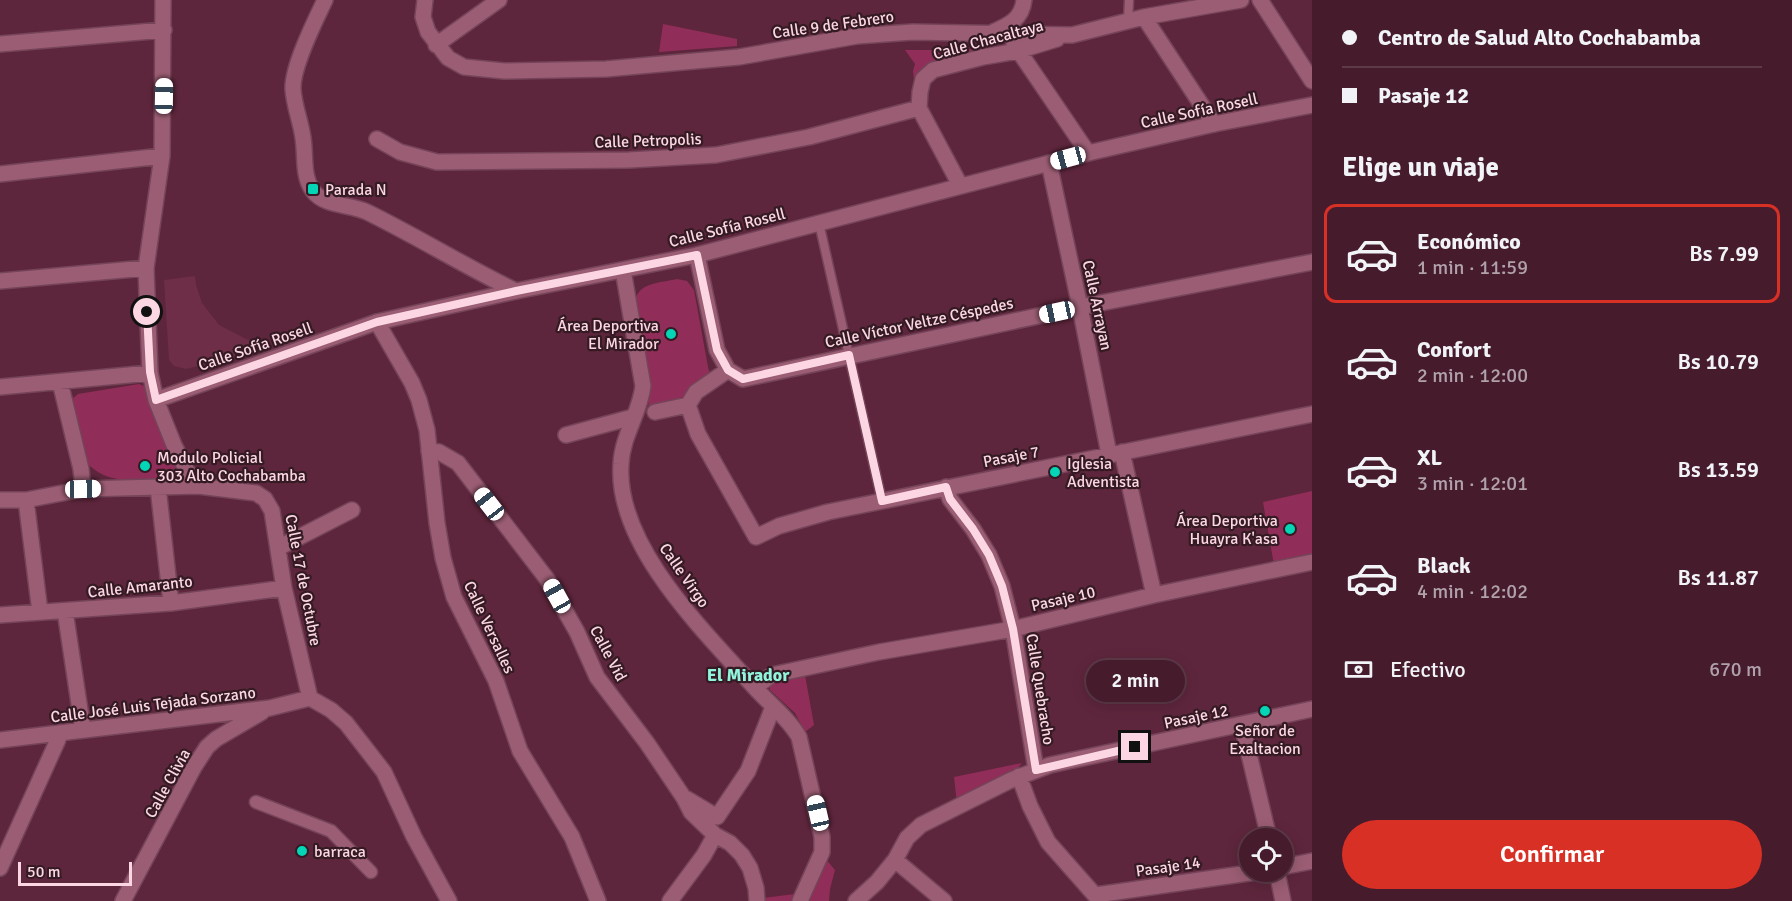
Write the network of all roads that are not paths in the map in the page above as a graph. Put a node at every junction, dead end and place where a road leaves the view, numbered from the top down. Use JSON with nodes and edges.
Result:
{"nodes":[{"id":1,"x":163,"y":0,"type":"edge"},
{"id":2,"x":325,"y":0,"type":"edge"},
{"id":3,"x":425,"y":0,"type":"edge"},
{"id":4,"x":499,"y":0,"type":"edge"},
{"id":5,"x":1024,"y":0,"type":"edge"},
{"id":6,"x":1130,"y":0,"type":"edge"},
{"id":7,"x":1241,"y":0,"type":"edge"},
{"id":8,"x":1260,"y":0,"type":"edge"},
{"id":9,"x":1144,"y":17,"type":"junction"},
{"id":10,"x":1128,"y":21,"type":"junction"},
{"id":11,"x":164,"y":30,"type":"junction"},
{"id":12,"x":991,"y":33,"type":"junction"},
{"id":13,"x":1007,"y":34,"type":"junction"},
{"id":14,"x":1072,"y":35,"type":"junction"},
{"id":15,"x":0,"y":44,"type":"edge"},
{"id":16,"x":436,"y":45,"type":"junction"},
{"id":17,"x":1018,"y":51,"type":"junction"},
{"id":18,"x":1312,"y":81,"type":"edge"},
{"id":19,"x":1312,"y":105,"type":"edge"},
{"id":20,"x":919,"y":108,"type":"junction"},
{"id":21,"x":1214,"y":124,"type":"junction"},
{"id":22,"x":377,"y":139,"type":"dead end"},
{"id":23,"x":1088,"y":153,"type":"junction"},
{"id":24,"x":162,"y":156,"type":"junction"},
{"id":25,"x":1049,"y":164,"type":"junction"},
{"id":26,"x":0,"y":174,"type":"edge"},
{"id":27,"x":960,"y":185,"type":"junction"},
{"id":28,"x":819,"y":223,"type":"junction"},
{"id":29,"x":697,"y":255,"type":"junction"},
{"id":30,"x":1312,"y":262,"type":"edge"},
{"id":31,"x":146,"y":268,"type":"junction"},
{"id":32,"x":623,"y":270,"type":"junction"},
{"id":33,"x":0,"y":281,"type":"edge"},
{"id":34,"x":516,"y":291,"type":"junction"},
{"id":35,"x":1080,"y":307,"type":"junction"},
{"id":36,"x":377,"y":322,"type":"junction"},
{"id":37,"x":849,"y":355,"type":"junction"},
{"id":38,"x":728,"y":370,"type":"junction"},
{"id":39,"x":150,"y":372,"type":"junction"},
{"id":40,"x":60,"y":382,"type":"junction"},
{"id":41,"x":0,"y":387,"type":"edge"},
{"id":42,"x":156,"y":400,"type":"junction"},
{"id":43,"x":688,"y":405,"type":"junction"},
{"id":44,"x":655,"y":412,"type":"dead end"},
{"id":45,"x":1312,"y":414,"type":"edge"},
{"id":46,"x":633,"y":417,"type":"junction"},
{"id":47,"x":566,"y":435,"type":"dead end"},
{"id":48,"x":429,"y":451,"type":"junction"},
{"id":49,"x":1116,"y":453,"type":"junction"},
{"id":50,"x":198,"y":486,"type":"junction"},
{"id":51,"x":158,"y":487,"type":"junction"},
{"id":52,"x":946,"y":487,"type":"junction"},
{"id":53,"x":83,"y":489,"type":"junction"},
{"id":54,"x":0,"y":500,"type":"edge"},
{"id":55,"x":26,"y":500,"type":"junction"},
{"id":56,"x":882,"y":501,"type":"junction"},
{"id":57,"x":352,"y":510,"type":"dead end"},
{"id":58,"x":278,"y":548,"type":"junction"},
{"id":59,"x":1312,"y":562,"type":"edge"},
{"id":60,"x":284,"y":588,"type":"junction"},
{"id":61,"x":1154,"y":595,"type":"junction"},
{"id":62,"x":171,"y":603,"type":"junction"},
{"id":63,"x":65,"y":611,"type":"junction"},
{"id":64,"x":40,"y":612,"type":"junction"},
{"id":65,"x":0,"y":615,"type":"edge"},
{"id":66,"x":1013,"y":629,"type":"junction"},
{"id":67,"x":755,"y":687,"type":"junction"},
{"id":68,"x":310,"y":698,"type":"junction"},
{"id":69,"x":773,"y":707,"type":"junction"},
{"id":70,"x":270,"y":708,"type":"junction"},
{"id":71,"x":1312,"y":709,"type":"edge"},
{"id":72,"x":1242,"y":725,"type":"junction"},
{"id":73,"x":83,"y":730,"type":"junction"},
{"id":74,"x":61,"y":733,"type":"junction"},
{"id":75,"x":0,"y":740,"type":"edge"},
{"id":76,"x":1036,"y":770,"type":"junction"},
{"id":77,"x":1019,"y":776,"type":"junction"},
{"id":78,"x":684,"y":798,"type":"junction"},
{"id":79,"x":256,"y":802,"type":"dead end"},
{"id":80,"x":1267,"y":828,"type":"edge"},
{"id":81,"x":715,"y":835,"type":"junction"},
{"id":82,"x":895,"y":860,"type":"junction"},
{"id":83,"x":1312,"y":861,"type":"edge"},
{"id":84,"x":1293,"y":865,"type":"edge"},
{"id":85,"x":0,"y":868,"type":"edge"},
{"id":86,"x":371,"y":872,"type":"dead end"},
{"id":87,"x":1239,"y":875,"type":"edge"},
{"id":88,"x":1279,"y":882,"type":"edge"},
{"id":89,"x":1094,"y":899,"type":"edge"},
{"id":90,"x":123,"y":901,"type":"edge"},
{"id":91,"x":449,"y":901,"type":"edge"},
{"id":92,"x":598,"y":901,"type":"edge"},
{"id":93,"x":670,"y":901,"type":"edge"},
{"id":94,"x":757,"y":901,"type":"edge"},
{"id":95,"x":800,"y":901,"type":"edge"},
{"id":96,"x":856,"y":901,"type":"edge"},
{"id":97,"x":944,"y":901,"type":"edge"},
{"id":98,"x":1283,"y":901,"type":"edge"}],
"edges":[{"from":1,"to":11,"type":"street"},
{"from":2,"to":34,"type":"street"},
{"from":3,"to":16,"type":"street"},
{"from":4,"to":16,"type":"street"},
{"from":5,"to":12,"type":"street"},
{"from":6,"to":10,"type":"lane"},
{"from":7,"to":9,"type":"street","name":"Calle 9 de Febrero"},
{"from":8,"to":18,"type":"street"},
{"from":9,"to":10,"type":"street","name":"Calle 9 de Febrero"},
{"from":9,"to":21,"type":"street"},
{"from":10,"to":14,"type":"street","name":"Calle 9 de Febrero"},
{"from":11,"to":15,"type":"street"},
{"from":11,"to":24,"type":"street"},
{"from":12,"to":13,"type":"street","name":"Calle 9 de Febrero"},
{"from":12,"to":16,"type":"street","name":"Calle 9 de Febrero"},
{"from":13,"to":14,"type":"street","name":"Calle 9 de Febrero"},
{"from":13,"to":17,"type":"street"},
{"from":14,"to":17,"type":"street","name":"Calle Chacaltaya"},
{"from":17,"to":20,"type":"street","name":"Calle Chacaltaya"},
{"from":17,"to":23,"type":"street"},
{"from":19,"to":21,"type":"street","name":"Calle Sofía Rosell"},
{"from":20,"to":22,"type":"street","name":"Calle Petropolis"},
{"from":20,"to":27,"type":"street"},
{"from":21,"to":23,"type":"street","name":"Calle Sofía Rosell"},
{"from":23,"to":25,"type":"street","name":"Calle Sofía Rosell"},
{"from":24,"to":26,"type":"street"},
{"from":24,"to":31,"type":"street"},
{"from":25,"to":27,"type":"street","name":"Calle Sofía Rosell"},
{"from":25,"to":35,"type":"street","name":"Calle Arrayan"},
{"from":27,"to":28,"type":"street","name":"Calle Sofía Rosell"},
{"from":28,"to":29,"type":"street","name":"Calle Sofía Rosell"},
{"from":28,"to":37,"type":"lane"},
{"from":29,"to":32,"type":"street","name":"Calle Sofía Rosell"},
{"from":29,"to":38,"type":"street"},
{"from":30,"to":35,"type":"street","name":"Calle Víctor Veltze Céspedes"},
{"from":31,"to":33,"type":"street"},
{"from":31,"to":39,"type":"street"},
{"from":32,"to":34,"type":"street","name":"Calle Sofía Rosell"},
{"from":32,"to":46,"type":"street","name":"Calle Virgo"},
{"from":34,"to":36,"type":"street","name":"Calle Sofía Rosell"},
{"from":35,"to":37,"type":"street","name":"Calle Víctor Veltze Céspedes"},
{"from":35,"to":49,"type":"street","name":"Calle Arrayan"},
{"from":36,"to":42,"type":"street","name":"Calle Sofía Rosell"},
{"from":36,"to":48,"type":"street","name":"Calle Versalles"},
{"from":37,"to":38,"type":"street","name":"Calle Víctor Veltze Céspedes"},
{"from":37,"to":56,"type":"lane"},
{"from":38,"to":43,"type":"street"},
{"from":39,"to":40,"type":"street"},
{"from":39,"to":42,"type":"street"},
{"from":40,"to":41,"type":"street"},
{"from":40,"to":53,"type":"street"},
{"from":42,"to":50,"type":"street"},
{"from":43,"to":44,"type":"street"},
{"from":43,"to":56,"type":"street","name":"Pasaje 7"},
{"from":45,"to":49,"type":"street","name":"Pasaje 7"},
{"from":46,"to":47,"type":"street"},
{"from":46,"to":67,"type":"street","name":"Calle Virgo"},
{"from":48,"to":78,"type":"street","name":"Calle Vid"},
{"from":48,"to":92,"type":"street","name":"Calle Versalles"},
{"from":49,"to":52,"type":"street","name":"Pasaje 7"},
{"from":49,"to":61,"type":"street","name":"Calle Arrayan"},
{"from":50,"to":51,"type":"street"},
{"from":50,"to":58,"type":"street","name":"Calle 17 de Octubre"},
{"from":51,"to":53,"type":"street"},
{"from":51,"to":62,"type":"street"},
{"from":52,"to":56,"type":"street","name":"Pasaje 7"},
{"from":52,"to":66,"type":"street","name":"Calle Quebracho"},
{"from":53,"to":55,"type":"street"},
{"from":54,"to":55,"type":"street"},
{"from":55,"to":64,"type":"street"},
{"from":57,"to":58,"type":"street"},
{"from":58,"to":60,"type":"street","name":"Calle 17 de Octubre"},
{"from":59,"to":61,"type":"street","name":"Pasaje 10"},
{"from":60,"to":62,"type":"street","name":"Calle Amaranto"},
{"from":60,"to":68,"type":"street","name":"Calle 17 de Octubre"},
{"from":61,"to":66,"type":"street","name":"Pasaje 10"},
{"from":62,"to":63,"type":"street","name":"Calle Amaranto"},
{"from":63,"to":64,"type":"street","name":"Calle Amaranto"},
{"from":63,"to":73,"type":"street"},
{"from":64,"to":65,"type":"street","name":"Calle Amaranto"},
{"from":66,"to":67,"type":"street","name":"Pasaje 10"},
{"from":66,"to":76,"type":"street","name":"Calle Quebracho"},
{"from":67,"to":69,"type":"street","name":"Calle Virgo"},
{"from":68,"to":70,"type":"street","name":"Calle José Luis Tejada Sorzano"},
{"from":68,"to":91,"type":"street"},
{"from":69,"to":78,"type":"street","name":"Calle Vid"},
{"from":69,"to":95,"type":"street","name":"Calle Virgo"},
{"from":70,"to":73,"type":"street","name":"Calle José Luis Tejada Sorzano"},
{"from":70,"to":90,"type":"street","name":"Calle Clivia"},
{"from":71,"to":72,"type":"street","name":"Pasaje 12"},
{"from":72,"to":76,"type":"street","name":"Pasaje 12"},
{"from":72,"to":80,"type":"street"},
{"from":73,"to":74,"type":"street","name":"Calle José Luis Tejada Sorzano"},
{"from":74,"to":75,"type":"street","name":"Calle José Luis Tejada Sorzano"},
{"from":74,"to":85,"type":"street"},
{"from":76,"to":77,"type":"street","name":"Pasaje 12"},
{"from":77,"to":82,"type":"street","name":"Pasaje 12"},
{"from":77,"to":89,"type":"street"},
{"from":78,"to":81,"type":"street","name":"Calle Vid"},
{"from":79,"to":86,"type":"street"},
{"from":81,"to":93,"type":"street"},
{"from":81,"to":94,"type":"street","name":"Calle Vid"},
{"from":82,"to":96,"type":"street","name":"Pasaje 12"},
{"from":82,"to":97,"type":"street"},
{"from":83,"to":84,"type":"street"},
{"from":87,"to":89,"type":"street","name":"Pasaje 14"},
{"from":88,"to":98,"type":"street"}]}
